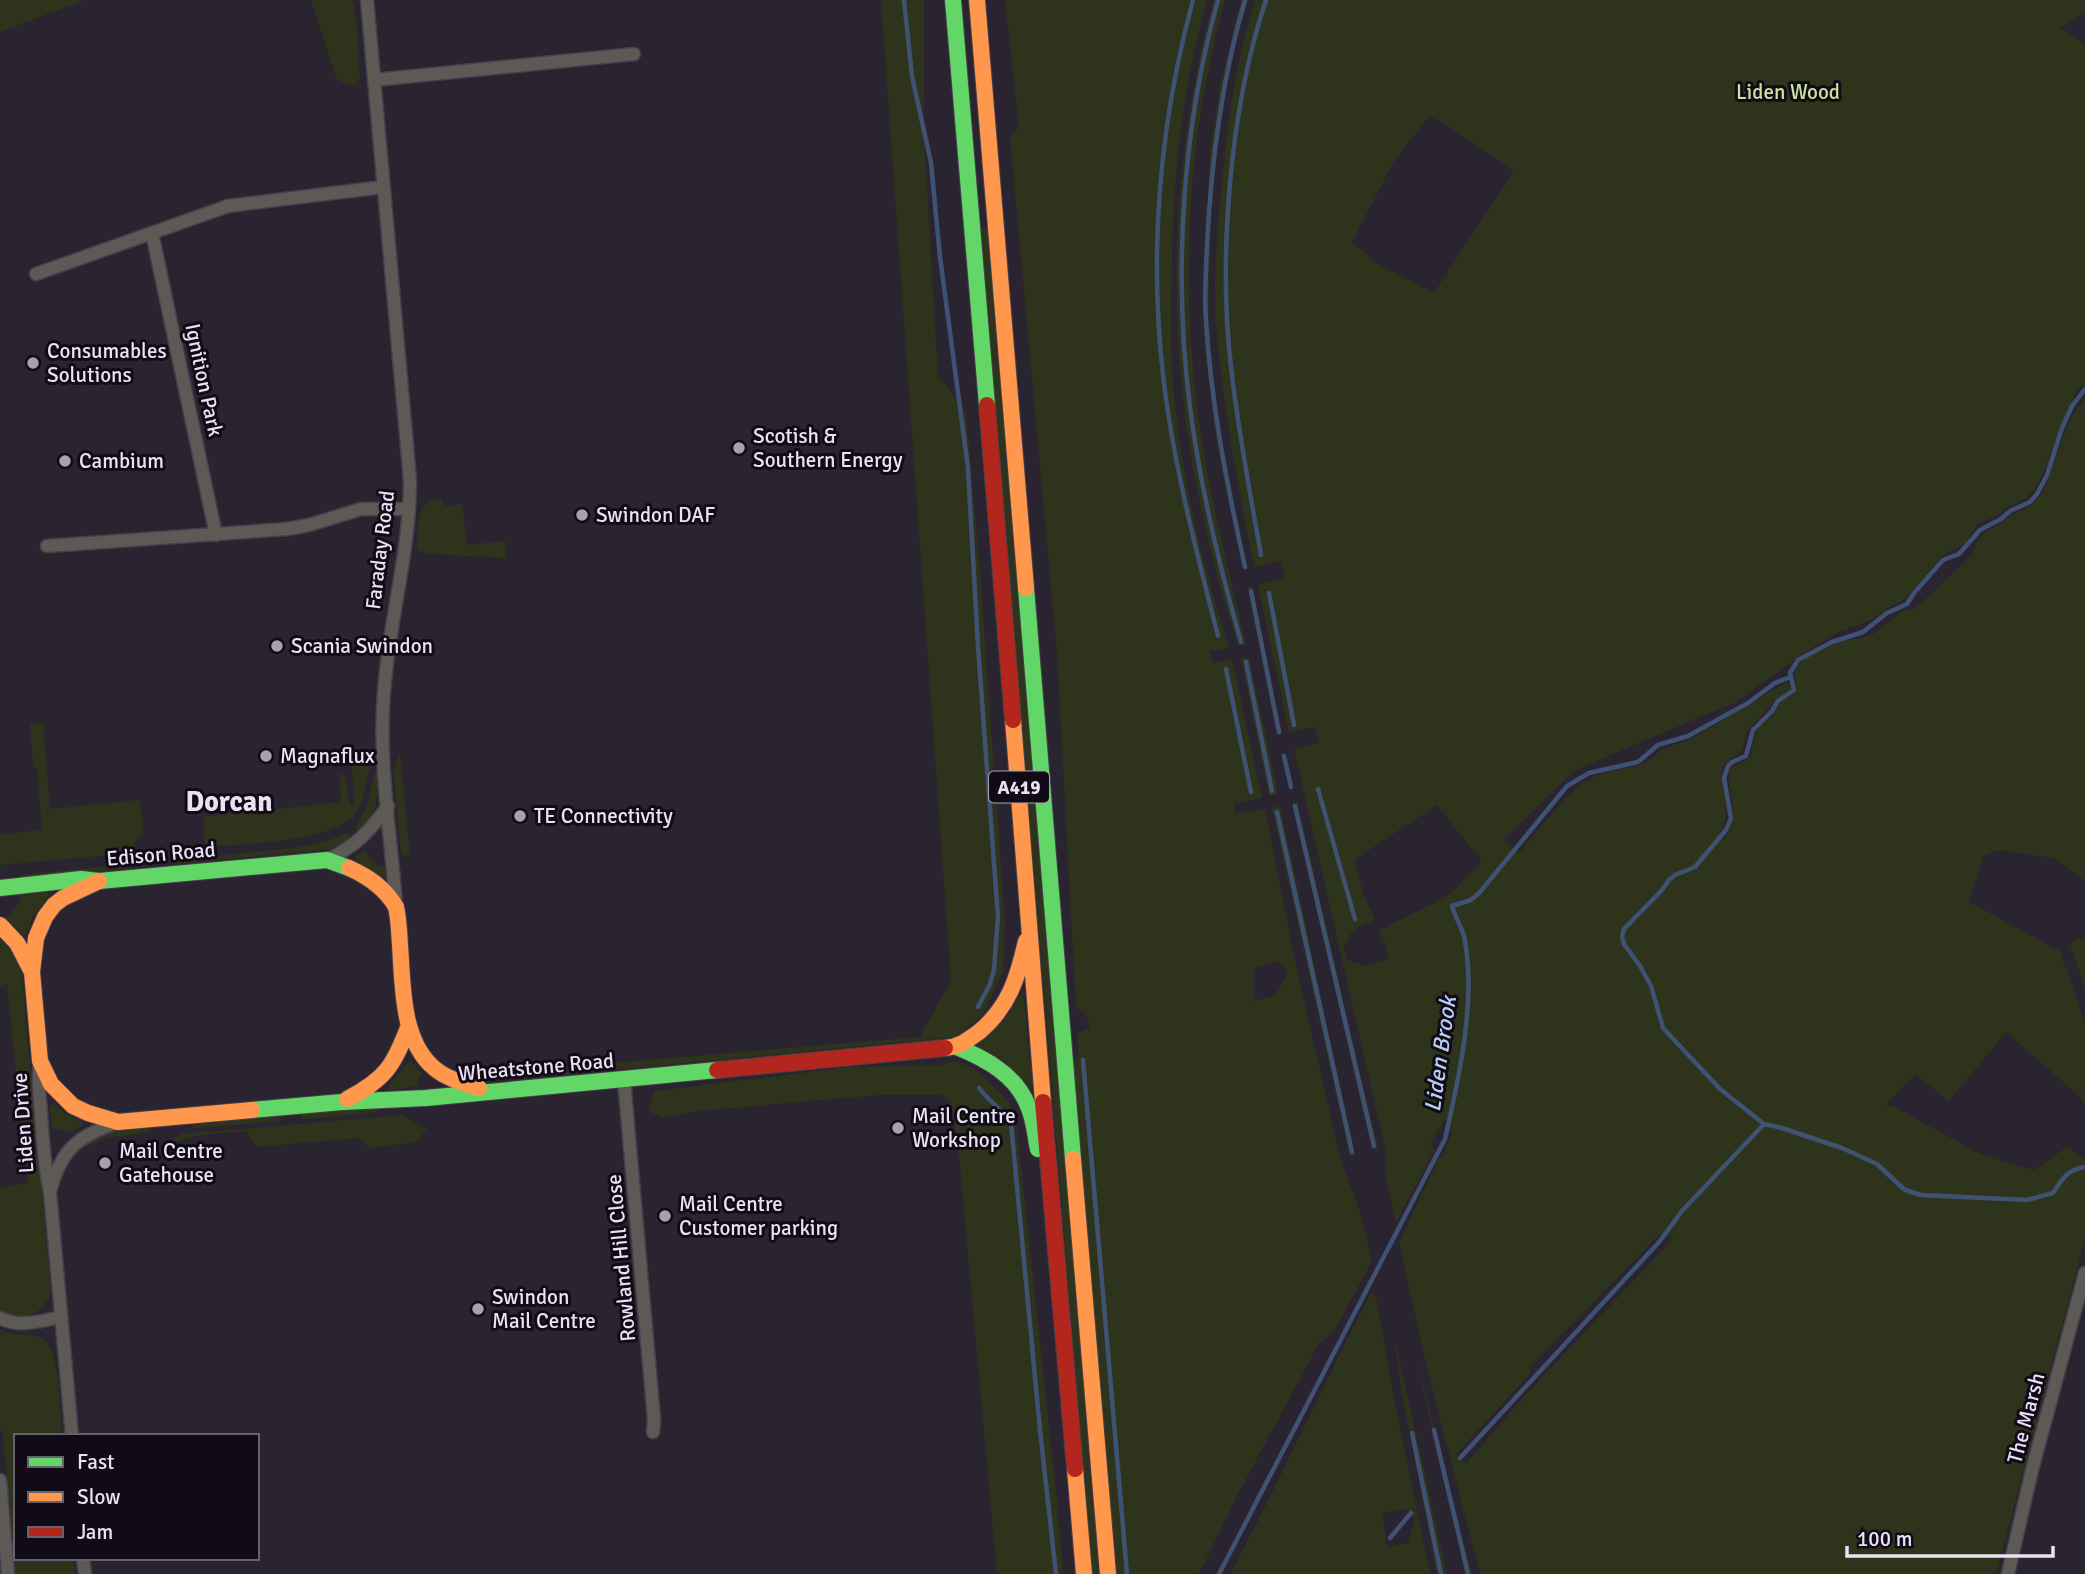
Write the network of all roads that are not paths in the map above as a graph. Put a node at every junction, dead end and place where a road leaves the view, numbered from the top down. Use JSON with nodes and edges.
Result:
{"nodes":[{"id":1,"x":367,"y":0,"type":"edge"},
{"id":2,"x":953,"y":0,"type":"edge"},
{"id":3,"x":977,"y":0,"type":"edge"},
{"id":4,"x":634,"y":54,"type":"dead end"},
{"id":5,"x":374,"y":80,"type":"junction"},
{"id":6,"x":383,"y":187,"type":"junction"},
{"id":7,"x":152,"y":233,"type":"junction"},
{"id":8,"x":36,"y":274,"type":"dead end"},
{"id":9,"x":408,"y":509,"type":"junction"},
{"id":10,"x":216,"y":535,"type":"junction"},
{"id":11,"x":47,"y":546,"type":"dead end"},
{"id":12,"x":388,"y":806,"type":"junction"},
{"id":13,"x":327,"y":860,"type":"junction"},
{"id":14,"x":99,"y":881,"type":"junction"},
{"id":15,"x":0,"y":888,"type":"edge"},
{"id":16,"x":397,"y":909,"type":"junction"},
{"id":17,"x":1030,"y":920,"type":"junction"},
{"id":18,"x":0,"y":925,"type":"edge"},
{"id":19,"x":32,"y":972,"type":"junction"},
{"id":20,"x":409,"y":1025,"type":"junction"},
{"id":21,"x":957,"y":1047,"type":"junction"},
{"id":22,"x":40,"y":1061,"type":"junction"},
{"id":23,"x":624,"y":1080,"type":"junction"},
{"id":24,"x":498,"y":1091,"type":"junction"},
{"id":25,"x":342,"y":1102,"type":"junction"},
{"id":26,"x":118,"y":1122,"type":"junction"},
{"id":27,"x":50,"y":1192,"type":"junction"},
{"id":28,"x":1054,"y":1216,"type":"junction"},
{"id":29,"x":2085,"y":1273,"type":"edge"},
{"id":30,"x":61,"y":1317,"type":"junction"},
{"id":31,"x":0,"y":1318,"type":"edge"},
{"id":32,"x":653,"y":1432,"type":"dead end"},
{"id":33,"x":72,"y":1434,"type":"edge"},
{"id":34,"x":0,"y":1480,"type":"edge"},
{"id":35,"x":2,"y":1532,"type":"edge"},
{"id":36,"x":8,"y":1574,"type":"edge"},
{"id":37,"x":1084,"y":1574,"type":"edge"},
{"id":38,"x":1108,"y":1574,"type":"edge"},
{"id":39,"x":2008,"y":1574,"type":"edge"}],
"edges":[{"from":1,"to":5,"type":"street","name":"Faraday Road"},
{"from":2,"to":17,"type":"main road","number":"A419"},
{"from":3,"to":38,"type":"main road","number":"A419"},
{"from":4,"to":5,"type":"street"},
{"from":5,"to":6,"type":"street","name":"Faraday Road"},
{"from":6,"to":7,"type":"street"},
{"from":6,"to":9,"type":"street","name":"Faraday Road"},
{"from":7,"to":8,"type":"street"},
{"from":7,"to":10,"type":"street","name":"Ignition Park"},
{"from":9,"to":10,"type":"street"},
{"from":9,"to":12,"type":"street","name":"Faraday Road"},
{"from":10,"to":11,"type":"street"},
{"from":12,"to":13,"type":"street","name":"Edison Road"},
{"from":12,"to":16,"type":"street","name":"Faraday Road"},
{"from":13,"to":14,"type":"main road","name":"Edison Road"},
{"from":13,"to":16,"type":"main road","name":"Edison Road"},
{"from":14,"to":15,"type":"main road","name":"Edison Road"},
{"from":14,"to":19,"type":"main road","name":"Liden Drive"},
{"from":16,"to":20,"type":"main road","name":"Faraday Road"},
{"from":17,"to":21,"type":"main road"},
{"from":17,"to":28,"type":"main road","number":"A419"},
{"from":18,"to":19,"type":"main road"},
{"from":19,"to":22,"type":"main road","name":"Liden Drive"},
{"from":20,"to":24,"type":"main road","name":"Faraday Road"},
{"from":20,"to":25,"type":"main road","name":"Faraday Road"},
{"from":21,"to":23,"type":"main road","name":"Wheatstone Road"},
{"from":21,"to":28,"type":"main road"},
{"from":22,"to":26,"type":"main road","name":"Wheatstone Road"},
{"from":22,"to":27,"type":"street","name":"Liden Drive"},
{"from":23,"to":24,"type":"main road","name":"Wheatstone Road"},
{"from":23,"to":32,"type":"street","name":"Rowland Hill Close"},
{"from":24,"to":25,"type":"main road","name":"Wheatstone Road"},
{"from":25,"to":26,"type":"main road","name":"Wheatstone Road"},
{"from":26,"to":27,"type":"street","name":"Wheatstone Road"},
{"from":27,"to":30,"type":"street","name":"Liden Drive"},
{"from":28,"to":37,"type":"main road","number":"A419"},
{"from":29,"to":39,"type":"street","name":"The Marsh"},
{"from":30,"to":31,"type":"street"},
{"from":30,"to":33,"type":"street","name":"Liden Drive"},
{"from":34,"to":35,"type":"street"},
{"from":35,"to":36,"type":"street"}]}
